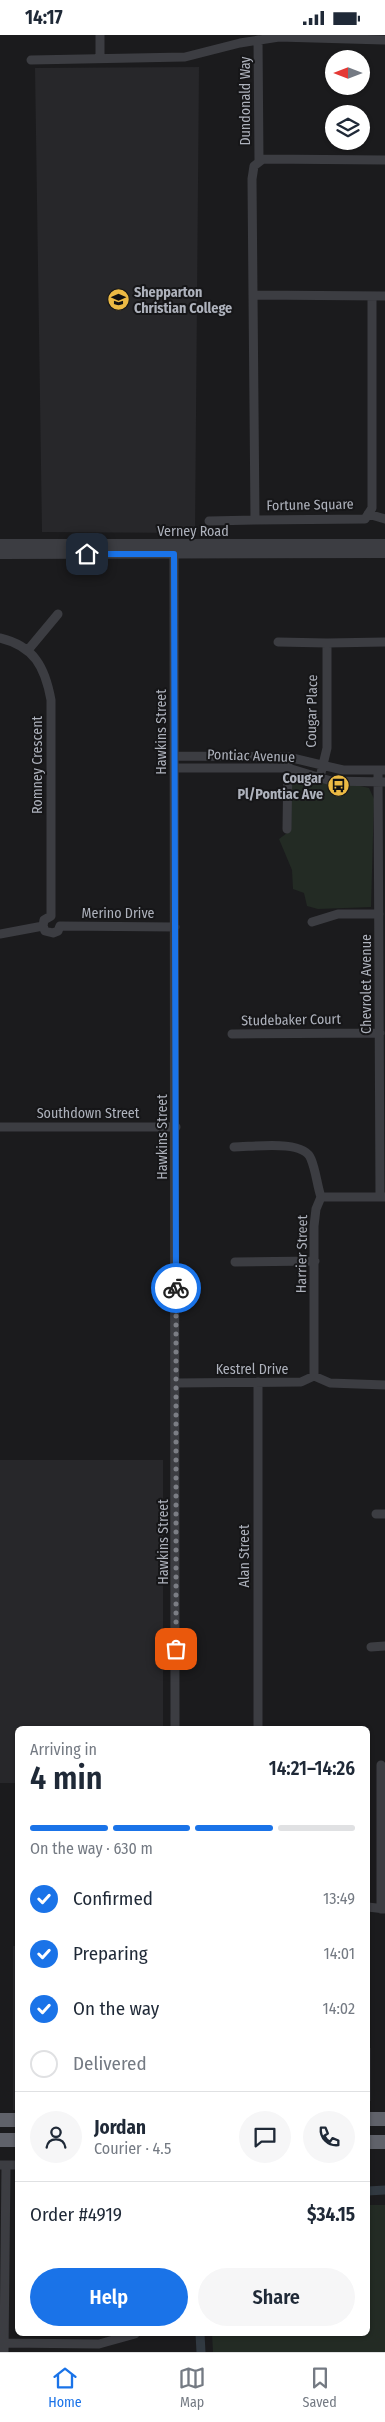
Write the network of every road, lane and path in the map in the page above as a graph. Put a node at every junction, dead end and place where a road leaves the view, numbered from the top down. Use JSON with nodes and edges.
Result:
{"nodes":[{"id":1,"x":100,"y":35,"type":"edge"},
{"id":2,"x":384,"y":39,"type":"edge"},
{"id":3,"x":258,"y":40,"type":"junction"},
{"id":4,"x":100,"y":57,"type":"junction"},
{"id":5,"x":31,"y":59,"type":"dead end"},
{"id":6,"x":385,"y":160,"type":"edge"},
{"id":7,"x":259,"y":163,"type":"junction"},
{"id":8,"x":253,"y":295,"type":"junction"},
{"id":9,"x":385,"y":296,"type":"edge"},
{"id":10,"x":372,"y":297,"type":"junction"},
{"id":11,"x":368,"y":514,"type":"junction"},
{"id":12,"x":385,"y":519,"type":"edge"},
{"id":13,"x":255,"y":520,"type":"junction"},
{"id":14,"x":209,"y":521,"type":"dead end"},
{"id":15,"x":385,"y":544,"type":"edge"},
{"id":16,"x":0,"y":545,"type":"edge"},
{"id":17,"x":174,"y":550,"type":"junction"},
{"id":18,"x":385,"y":553,"type":"edge"},
{"id":19,"x":0,"y":554,"type":"edge"},
{"id":20,"x":58,"y":614,"type":"dead end"},
{"id":21,"x":0,"y":638,"type":"edge"},
{"id":22,"x":278,"y":642,"type":"dead end"},
{"id":23,"x":326,"y":643,"type":"junction"},
{"id":24,"x":385,"y":643,"type":"edge"},
{"id":25,"x":28,"y":651,"type":"junction"},
{"id":26,"x":175,"y":756,"type":"junction"},
{"id":27,"x":288,"y":757,"type":"junction"},
{"id":28,"x":175,"y":767,"type":"junction"},
{"id":29,"x":288,"y":767,"type":"junction"},
{"id":30,"x":323,"y":767,"type":"junction"},
{"id":31,"x":382,"y":771,"type":"edge"},
{"id":32,"x":320,"y":778,"type":"junction"},
{"id":33,"x":382,"y":782,"type":"edge"},
{"id":34,"x":288,"y":829,"type":"dead end"},
{"id":35,"x":379,"y":915,"type":"junction"},
{"id":36,"x":51,"y":916,"type":"junction"},
{"id":37,"x":312,"y":921,"type":"dead end"},
{"id":38,"x":43,"y":926,"type":"junction"},
{"id":39,"x":60,"y":926,"type":"junction"},
{"id":40,"x":175,"y":927,"type":"junction"},
{"id":41,"x":0,"y":934,"type":"edge"},
{"id":42,"x":380,"y":1033,"type":"junction"},
{"id":43,"x":232,"y":1034,"type":"dead end"},
{"id":44,"x":0,"y":1127,"type":"edge"},
{"id":45,"x":176,"y":1127,"type":"junction"},
{"id":46,"x":234,"y":1147,"type":"dead end"},
{"id":47,"x":321,"y":1197,"type":"junction"},
{"id":48,"x":383,"y":1197,"type":"edge"},
{"id":49,"x":315,"y":1261,"type":"junction"},
{"id":50,"x":235,"y":1262,"type":"dead end"},
{"id":51,"x":314,"y":1376,"type":"junction"},
{"id":52,"x":258,"y":1382,"type":"junction"},
{"id":53,"x":176,"y":1383,"type":"junction"},
{"id":54,"x":385,"y":1385,"type":"edge"},
{"id":55,"x":385,"y":1646,"type":"edge"},
{"id":56,"x":371,"y":1647,"type":"dead end"},
{"id":57,"x":176,"y":1726,"type":"edge"},
{"id":58,"x":258,"y":1726,"type":"edge"},
{"id":59,"x":381,"y":1765,"type":"dead end"},
{"id":60,"x":370,"y":1907,"type":"edge"},
{"id":61,"x":383,"y":1909,"type":"edge"},
{"id":62,"x":370,"y":2119,"type":"edge"},
{"id":63,"x":385,"y":2119,"type":"edge"},
{"id":64,"x":0,"y":2120,"type":"edge"},
{"id":65,"x":15,"y":2120,"type":"edge"},
{"id":66,"x":15,"y":2140,"type":"edge"},
{"id":67,"x":0,"y":2141,"type":"edge"},
{"id":68,"x":370,"y":2142,"type":"edge"},
{"id":69,"x":385,"y":2142,"type":"edge"},
{"id":70,"x":3,"y":2165,"type":"edge"},
{"id":71,"x":128,"y":2336,"type":"edge"},
{"id":72,"x":5,"y":2347,"type":"edge"}],
"edges":[{"from":1,"to":4,"type":"street"},
{"from":2,"to":3,"type":"street"},
{"from":3,"to":4,"type":"street"},
{"from":3,"to":7,"type":"street","name":"Dundonald Way"},
{"from":4,"to":5,"type":"street"},
{"from":6,"to":7,"type":"street"},
{"from":7,"to":8,"type":"street","name":"Dundonald Way"},
{"from":8,"to":10,"type":"street"},
{"from":8,"to":13,"type":"street","name":"Fortune Square"},
{"from":9,"to":10,"type":"street"},
{"from":10,"to":11,"type":"street","name":"Fortune Square"},
{"from":11,"to":12,"type":"street"},
{"from":11,"to":13,"type":"street","name":"Fortune Square"},
{"from":13,"to":14,"type":"street"},
{"from":15,"to":17,"type":"street","name":"Verney Road"},
{"from":16,"to":17,"type":"street","name":"Verney Road"},
{"from":17,"to":18,"type":"street","name":"Verney Road"},
{"from":17,"to":19,"type":"street","name":"Verney Road"},
{"from":17,"to":26,"type":"street","name":"Hawkins Street"},
{"from":20,"to":25,"type":"street"},
{"from":21,"to":25,"type":"street","name":"Romney Crescent"},
{"from":22,"to":23,"type":"street"},
{"from":23,"to":24,"type":"street"},
{"from":23,"to":30,"type":"street","name":"Cougar Place"},
{"from":25,"to":36,"type":"street","name":"Romney Crescent"},
{"from":26,"to":27,"type":"street","name":"Pontiac Avenue"},
{"from":26,"to":28,"type":"street","name":"Hawkins Street"},
{"from":27,"to":29,"type":"street"},
{"from":27,"to":30,"type":"street","name":"Pontiac Avenue"},
{"from":28,"to":29,"type":"street","name":"Pontiac Avenue"},
{"from":28,"to":40,"type":"street","name":"Hawkins Street"},
{"from":29,"to":32,"type":"street","name":"Pontiac Avenue"},
{"from":29,"to":34,"type":"street"},
{"from":30,"to":31,"type":"street","name":"Pontiac Avenue"},
{"from":30,"to":32,"type":"street","name":"Cougar Place"},
{"from":31,"to":33,"type":"street","name":"Chevrolet Avenue"},
{"from":32,"to":33,"type":"street","name":"Pontiac Avenue"},
{"from":33,"to":35,"type":"street","name":"Chevrolet Avenue"},
{"from":35,"to":37,"type":"street"},
{"from":35,"to":42,"type":"street","name":"Chevrolet Avenue"},
{"from":36,"to":38,"type":"street"},
{"from":36,"to":39,"type":"street"},
{"from":38,"to":39,"type":"street"},
{"from":38,"to":41,"type":"street"},
{"from":39,"to":40,"type":"street","name":"Merino Drive"},
{"from":40,"to":45,"type":"street","name":"Hawkins Street"},
{"from":42,"to":43,"type":"street","name":"Studebaker Court"},
{"from":42,"to":48,"type":"street","name":"Chevrolet Avenue"},
{"from":44,"to":45,"type":"street","name":"Southdown Street"},
{"from":45,"to":53,"type":"street","name":"Hawkins Street"},
{"from":46,"to":47,"type":"street"},
{"from":47,"to":48,"type":"street"},
{"from":47,"to":49,"type":"street","name":"Harrier Street"},
{"from":49,"to":50,"type":"street"},
{"from":49,"to":51,"type":"street","name":"Harrier Street"},
{"from":51,"to":52,"type":"street","name":"Kestrel Drive"},
{"from":51,"to":54,"type":"street"},
{"from":52,"to":53,"type":"street","name":"Kestrel Drive"},
{"from":52,"to":58,"type":"street","name":"Alan Street"},
{"from":53,"to":57,"type":"street","name":"Hawkins Street"},
{"from":55,"to":56,"type":"street"},
{"from":59,"to":61,"type":"street"},
{"from":60,"to":61,"type":"street"},
{"from":62,"to":63,"type":"highway"},
{"from":64,"to":65,"type":"highway"},
{"from":66,"to":67,"type":"highway"},
{"from":68,"to":69,"type":"highway"},
{"from":70,"to":72,"type":"street"},
{"from":71,"to":72,"type":"street"}]}
